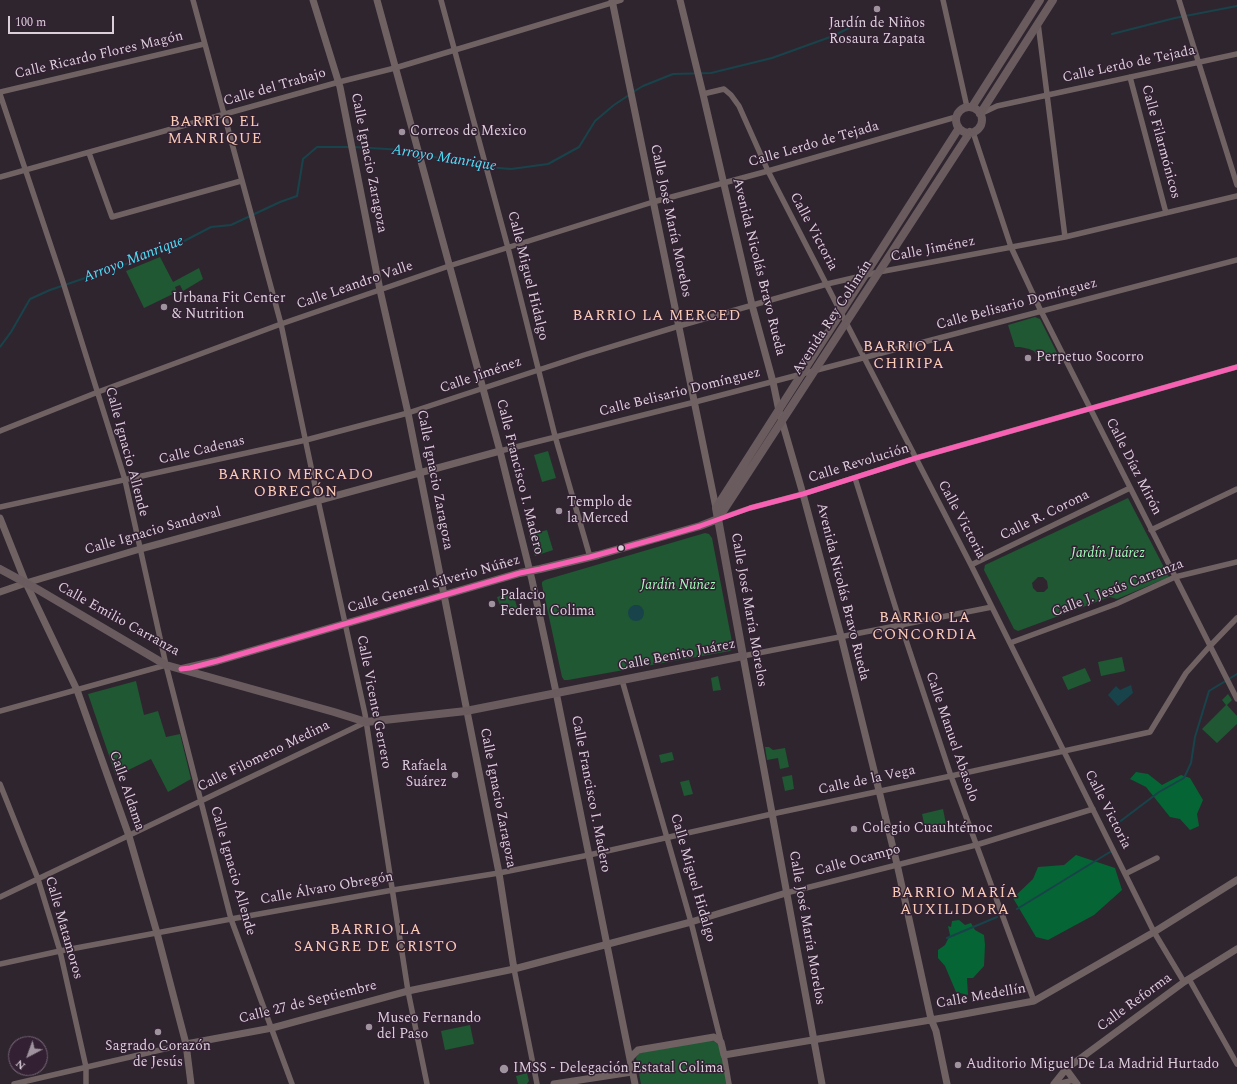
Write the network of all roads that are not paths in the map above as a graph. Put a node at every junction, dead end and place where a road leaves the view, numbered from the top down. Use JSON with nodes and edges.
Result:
{"nodes":[{"id":1,"x":193,"y":0,"type":"edge"},
{"id":2,"x":313,"y":0,"type":"edge"},
{"id":3,"x":377,"y":0,"type":"edge"},
{"id":4,"x":441,"y":0,"type":"edge"},
{"id":5,"x":621,"y":0,"type":"edge"},
{"id":6,"x":680,"y":0,"type":"edge"},
{"id":7,"x":943,"y":0,"type":"edge"},
{"id":8,"x":1040,"y":0,"type":"edge"},
{"id":9,"x":1053,"y":0,"type":"edge"},
{"id":10,"x":1179,"y":0,"type":"edge"},
{"id":11,"x":612,"y":1,"type":"edge"},
{"id":12,"x":1038,"y":24,"type":"junction"},
{"id":13,"x":204,"y":44,"type":"junction"},
{"id":14,"x":456,"y":50,"type":"junction"},
{"id":15,"x":1237,"y":54,"type":"edge"},
{"id":16,"x":1199,"y":62,"type":"junction"},
{"id":17,"x":395,"y":68,"type":"junction"},
{"id":18,"x":1130,"y":77,"type":"junction"},
{"id":19,"x":339,"y":82,"type":"junction"},
{"id":20,"x":0,"y":93,"type":"edge"},
{"id":21,"x":703,"y":94,"type":"junction"},
{"id":22,"x":1048,"y":94,"type":"junction"},
{"id":23,"x":970,"y":107,"type":"junction"},
{"id":24,"x":980,"y":114,"type":"junction"},
{"id":25,"x":223,"y":115,"type":"junction"},
{"id":26,"x":956,"y":117,"type":"junction"},
{"id":27,"x":959,"y":128,"type":"junction"},
{"id":28,"x":972,"y":132,"type":"junction"},
{"id":29,"x":89,"y":153,"type":"junction"},
{"id":30,"x":25,"y":170,"type":"junction"},
{"id":31,"x":768,"y":171,"type":"junction"},
{"id":32,"x":0,"y":177,"type":"edge"},
{"id":33,"x":242,"y":181,"type":"junction"},
{"id":34,"x":724,"y":183,"type":"junction"},
{"id":35,"x":1237,"y":185,"type":"edge"},
{"id":36,"x":1237,"y":196,"type":"edge"},
{"id":37,"x":653,"y":202,"type":"junction"},
{"id":38,"x":1166,"y":213,"type":"junction"},
{"id":39,"x":1065,"y":237,"type":"junction"},
{"id":40,"x":1011,"y":247,"type":"junction"},
{"id":41,"x":508,"y":248,"type":"junction"},
{"id":42,"x":1237,"y":260,"type":"edge"},
{"id":43,"x":449,"y":266,"type":"junction"},
{"id":44,"x":879,"y":272,"type":"junction"},
{"id":45,"x":864,"y":276,"type":"junction"},
{"id":46,"x":827,"y":284,"type":"junction"},
{"id":47,"x":380,"y":290,"type":"junction"},
{"id":48,"x":752,"y":305,"type":"junction"},
{"id":49,"x":1041,"y":311,"type":"junction"},
{"id":50,"x":841,"y":313,"type":"junction"},
{"id":51,"x":846,"y":322,"type":"junction"},
{"id":52,"x":281,"y":324,"type":"junction"},
{"id":53,"x":679,"y":326,"type":"junction"},
{"id":54,"x":864,"y":358,"type":"junction"},
{"id":55,"x":1237,"y":367,"type":"edge"},
{"id":56,"x":537,"y":369,"type":"junction"},
{"id":57,"x":815,"y":370,"type":"junction"},
{"id":58,"x":802,"y":374,"type":"junction"},
{"id":59,"x":772,"y":382,"type":"junction"},
{"id":60,"x":483,"y":388,"type":"junction"},
{"id":61,"x":98,"y":392,"type":"junction"},
{"id":62,"x":694,"y":402,"type":"junction"},
{"id":63,"x":1090,"y":410,"type":"junction"},
{"id":64,"x":779,"y":411,"type":"junction"},
{"id":65,"x":408,"y":413,"type":"junction"},
{"id":66,"x":782,"y":422,"type":"junction"},
{"id":67,"x":0,"y":430,"type":"edge"},
{"id":68,"x":555,"y":436,"type":"junction"},
{"id":69,"x":306,"y":440,"type":"junction"},
{"id":70,"x":500,"y":451,"type":"junction"},
{"id":71,"x":916,"y":458,"type":"junction"},
{"id":72,"x":420,"y":473,"type":"junction"},
{"id":73,"x":855,"y":478,"type":"junction"},
{"id":74,"x":125,"y":480,"type":"junction"},
{"id":75,"x":1130,"y":488,"type":"junction"},
{"id":76,"x":1237,"y":489,"type":"edge"},
{"id":77,"x":803,"y":494,"type":"junction"},
{"id":78,"x":318,"y":500,"type":"junction"},
{"id":79,"x":0,"y":507,"type":"edge"},
{"id":80,"x":716,"y":508,"type":"junction"},
{"id":81,"x":0,"y":518,"type":"edge"},
{"id":82,"x":718,"y":519,"type":"junction"},
{"id":83,"x":1151,"y":530,"type":"junction"},
{"id":84,"x":140,"y":549,"type":"junction"},
{"id":85,"x":590,"y":557,"type":"junction"},
{"id":86,"x":1237,"y":562,"type":"edge"},
{"id":87,"x":971,"y":565,"type":"junction"},
{"id":88,"x":0,"y":569,"type":"edge"},
{"id":89,"x":529,"y":572,"type":"junction"},
{"id":90,"x":1175,"y":577,"type":"junction"},
{"id":91,"x":26,"y":583,"type":"junction"},
{"id":92,"x":0,"y":592,"type":"edge"},
{"id":93,"x":443,"y":594,"type":"junction"},
{"id":94,"x":992,"y":607,"type":"junction"},
{"id":95,"x":1237,"y":618,"type":"edge"},
{"id":96,"x":345,"y":623,"type":"junction"},
{"id":97,"x":901,"y":625,"type":"junction"},
{"id":98,"x":841,"y":636,"type":"junction"},
{"id":99,"x":1010,"y":643,"type":"junction"},
{"id":100,"x":1210,"y":646,"type":"junction"},
{"id":101,"x":743,"y":656,"type":"junction"},
{"id":102,"x":166,"y":665,"type":"junction"},
{"id":103,"x":190,"y":670,"type":"junction"},
{"id":104,"x":622,"y":680,"type":"junction"},
{"id":105,"x":77,"y":690,"type":"junction"},
{"id":106,"x":556,"y":692,"type":"junction"},
{"id":107,"x":1237,"y":699,"type":"edge"},
{"id":108,"x":0,"y":711,"type":"edge"},
{"id":109,"x":466,"y":711,"type":"junction"},
{"id":110,"x":366,"y":722,"type":"junction"},
{"id":111,"x":1064,"y":752,"type":"junction"},
{"id":112,"x":951,"y":776,"type":"junction"},
{"id":113,"x":0,"y":784,"type":"edge"},
{"id":114,"x":878,"y":791,"type":"junction"},
{"id":115,"x":200,"y":802,"type":"junction"},
{"id":116,"x":1093,"y":809,"type":"junction"},
{"id":117,"x":772,"y":814,"type":"junction"},
{"id":118,"x":129,"y":836,"type":"junction"},
{"id":119,"x":667,"y":837,"type":"junction"},
{"id":120,"x":976,"y":845,"type":"junction"},
{"id":121,"x":589,"y":855,"type":"junction"},
{"id":122,"x":1157,"y":858,"type":"dead end"},
{"id":123,"x":897,"y":864,"type":"junction"},
{"id":124,"x":498,"y":873,"type":"junction"},
{"id":125,"x":1125,"y":874,"type":"junction"},
{"id":126,"x":38,"y":879,"type":"junction"},
{"id":127,"x":1237,"y":880,"type":"edge"},
{"id":128,"x":393,"y":890,"type":"junction"},
{"id":129,"x":786,"y":893,"type":"junction"},
{"id":130,"x":0,"y":898,"type":"edge"},
{"id":131,"x":231,"y":919,"type":"junction"},
{"id":132,"x":691,"y":922,"type":"junction"},
{"id":133,"x":1154,"y":932,"type":"junction"},
{"id":134,"x":157,"y":933,"type":"junction"},
{"id":135,"x":607,"y":944,"type":"junction"},
{"id":136,"x":1237,"y":949,"type":"edge"},
{"id":137,"x":60,"y":951,"type":"junction"},
{"id":138,"x":0,"y":964,"type":"edge"},
{"id":139,"x":514,"y":969,"type":"junction"},
{"id":140,"x":1187,"y":981,"type":"junction"},
{"id":141,"x":408,"y":992,"type":"junction"},
{"id":142,"x":1034,"y":1001,"type":"junction"},
{"id":143,"x":931,"y":1019,"type":"junction"},
{"id":144,"x":272,"y":1028,"type":"junction"},
{"id":145,"x":813,"y":1039,"type":"junction"},
{"id":146,"x":721,"y":1042,"type":"junction"},
{"id":147,"x":186,"y":1044,"type":"junction"},
{"id":148,"x":724,"y":1055,"type":"junction"},
{"id":149,"x":630,"y":1058,"type":"junction"},
{"id":150,"x":1237,"y":1064,"type":"edge"},
{"id":151,"x":86,"y":1067,"type":"junction"},
{"id":152,"x":1066,"y":1069,"type":"junction"},
{"id":153,"x":632,"y":1072,"type":"junction"},
{"id":154,"x":1076,"y":1082,"type":"edge"},
{"id":155,"x":14,"y":1084,"type":"edge"},
{"id":156,"x":86,"y":1084,"type":"edge"},
{"id":157,"x":191,"y":1084,"type":"edge"},
{"id":158,"x":292,"y":1084,"type":"edge"},
{"id":159,"x":427,"y":1084,"type":"edge"},
{"id":160,"x":537,"y":1084,"type":"edge"},
{"id":161,"x":554,"y":1084,"type":"edge"},
{"id":162,"x":635,"y":1084,"type":"edge"},
{"id":163,"x":729,"y":1084,"type":"edge"},
{"id":164,"x":822,"y":1084,"type":"edge"},
{"id":165,"x":947,"y":1084,"type":"edge"},
{"id":166,"x":1055,"y":1084,"type":"edge"}],
"edges":[{"from":1,"to":13,"type":"street","name":"Calle Vicente Gerrero"},
{"from":2,"to":19,"type":"street","name":"Calle Ignacio Zaragoza"},
{"from":3,"to":17,"type":"street","name":"Calle Francisco I. Madero"},
{"from":4,"to":14,"type":"street","name":"Calle Miguel Hidalgo"},
{"from":5,"to":11,"type":"street","name":"Calle del Trabajo"},
{"from":6,"to":21,"type":"street","name":"Avenida Nicolás Bravo Rueda"},
{"from":7,"to":23,"type":"street"},
{"from":8,"to":23,"type":"main road"},
{"from":9,"to":12,"type":"main road"},
{"from":10,"to":16,"type":"street"},
{"from":11,"to":14,"type":"street","name":"Calle del Trabajo"},
{"from":11,"to":37,"type":"street","name":"Calle José María Morelos"},
{"from":12,"to":22,"type":"street"},
{"from":12,"to":24,"type":"main road"},
{"from":13,"to":20,"type":"street","name":"Calle Ricardo Flores Magón"},
{"from":13,"to":25,"type":"street","name":"Calle Vicente Gerrero"},
{"from":14,"to":17,"type":"street","name":"Calle del Trabajo"},
{"from":14,"to":41,"type":"street","name":"Calle Miguel Hidalgo"},
{"from":15,"to":16,"type":"street","name":"Calle Lerdo de Tejada"},
{"from":16,"to":18,"type":"street","name":"Calle Lerdo de Tejada"},
{"from":16,"to":35,"type":"street"},
{"from":17,"to":19,"type":"street","name":"Calle del Trabajo"},
{"from":17,"to":43,"type":"street","name":"Calle Francisco I. Madero"},
{"from":18,"to":22,"type":"street","name":"Calle Lerdo de Tejada"},
{"from":18,"to":38,"type":"street","name":"Calle Filarmónicos"},
{"from":19,"to":25,"type":"street","name":"Calle del Trabajo"},
{"from":19,"to":47,"type":"street","name":"Calle Ignacio Zaragoza"},
{"from":20,"to":30,"type":"street"},
{"from":21,"to":31,"type":"street","name":"Calle Victoria"},
{"from":21,"to":34,"type":"street","name":"Avenida Nicolás Bravo Rueda"},
{"from":22,"to":24,"type":"street","name":"Calle Lerdo de Tejada"},
{"from":22,"to":39,"type":"street"},
{"from":23,"to":24,"type":"main road"},
{"from":23,"to":26,"type":"main road"},
{"from":24,"to":28,"type":"main road"},
{"from":25,"to":29,"type":"street","name":"Calle del Trabajo"},
{"from":25,"to":33,"type":"street","name":"Calle Vicente Gerrero"},
{"from":26,"to":27,"type":"main road"},
{"from":26,"to":31,"type":"street","name":"Calle Lerdo de Tejada"},
{"from":27,"to":28,"type":"main road"},
{"from":27,"to":45,"type":"main road","name":"Avenida Rey Colimán"},
{"from":28,"to":40,"type":"street","name":"Calle Díaz Mirón"},
{"from":28,"to":44,"type":"main road","name":"Avenida Rey Colimán"},
{"from":29,"to":30,"type":"street","name":"Calle del Trabajo"},
{"from":29,"to":33,"type":"street"},
{"from":30,"to":32,"type":"street","name":"Calle del Trabajo"},
{"from":30,"to":61,"type":"street","name":"Calle Ignacio Allende"},
{"from":31,"to":34,"type":"street","name":"Calle Lerdo de Tejada"},
{"from":31,"to":46,"type":"street","name":"Calle Victoria"},
{"from":33,"to":52,"type":"street","name":"Calle Vicente Gerrero"},
{"from":34,"to":37,"type":"street","name":"Calle Lerdo de Tejada"},
{"from":34,"to":48,"type":"street","name":"Avenida Nicolás Bravo Rueda"},
{"from":36,"to":38,"type":"street","name":"Calle Jiménez"},
{"from":37,"to":41,"type":"street","name":"Calle Lerdo de Tejada"},
{"from":37,"to":53,"type":"street","name":"Calle José María Morelos"},
{"from":38,"to":39,"type":"street","name":"Calle Jiménez"},
{"from":39,"to":40,"type":"street","name":"Calle Jiménez"},
{"from":40,"to":44,"type":"street","name":"Calle Jiménez"},
{"from":40,"to":49,"type":"street","name":"Calle Díaz Mirón"},
{"from":41,"to":43,"type":"street","name":"Calle Lerdo de Tejada"},
{"from":41,"to":56,"type":"street","name":"Calle Miguel Hidalgo"},
{"from":42,"to":49,"type":"street","name":"Calle Belisario Domínguez"},
{"from":43,"to":47,"type":"street","name":"Calle Leandro Valle"},
{"from":43,"to":60,"type":"street","name":"Calle Francisco I. Madero"},
{"from":44,"to":45,"type":"street","name":"Calle Jiménez"},
{"from":44,"to":51,"type":"main road","name":"Avenida Rey Colimán"},
{"from":45,"to":46,"type":"street","name":"Calle Jiménez"},
{"from":45,"to":50,"type":"main road","name":"Avenida Rey Colimán"},
{"from":46,"to":48,"type":"street","name":"Calle Jiménez"},
{"from":46,"to":50,"type":"street","name":"Calle Victoria"},
{"from":47,"to":52,"type":"street","name":"Calle Leandro Valle"},
{"from":47,"to":65,"type":"street","name":"Calle Ignacio Zaragoza"},
{"from":48,"to":53,"type":"street","name":"Calle Jiménez"},
{"from":48,"to":59,"type":"street","name":"Avenida Nicolás Bravo Rueda"},
{"from":49,"to":54,"type":"street","name":"Calle Belisario Domínguez"},
{"from":49,"to":63,"type":"street","name":"Calle Díaz Mirón"},
{"from":50,"to":51,"type":"street","name":"Calle Victoria"},
{"from":50,"to":58,"type":"main road","name":"Avenida Rey Colimán"},
{"from":51,"to":54,"type":"street","name":"Calle Victoria"},
{"from":51,"to":57,"type":"main road","name":"Avenida Rey Colimán"},
{"from":52,"to":61,"type":"street","name":"Calle Leandro Valle"},
{"from":52,"to":69,"type":"street","name":"Calle Vicente Gerrero"},
{"from":53,"to":56,"type":"street","name":"Calle Jiménez"},
{"from":53,"to":62,"type":"street","name":"Calle José María Morelos"},
{"from":54,"to":57,"type":"street","name":"Calle Belisario Domínguez"},
{"from":54,"to":71,"type":"street","name":"Calle Victoria"},
{"from":55,"to":63,"type":"street","name":"Calle Revolución"},
{"from":56,"to":60,"type":"street","name":"Calle Jiménez"},
{"from":56,"to":68,"type":"street","name":"Calle Miguel Hidalgo"},
{"from":57,"to":58,"type":"street","name":"Calle Belisario Domínguez"},
{"from":57,"to":66,"type":"main road","name":"Avenida Rey Colimán"},
{"from":58,"to":59,"type":"street","name":"Calle Belisario Domínguez"},
{"from":58,"to":64,"type":"main road","name":"Avenida Rey Colimán"},
{"from":59,"to":62,"type":"street","name":"Calle Belisario Domínguez"},
{"from":59,"to":64,"type":"street","name":"Avenida Nicolás Bravo Rueda"},
{"from":60,"to":65,"type":"street","name":"Calle Jiménez"},
{"from":60,"to":70,"type":"street","name":"Calle Francisco I. Madero"},
{"from":61,"to":67,"type":"street","name":"Calle Leandro Valle"},
{"from":61,"to":74,"type":"street","name":"Calle Ignacio Allende"},
{"from":62,"to":68,"type":"street","name":"Calle Belisario Domínguez"},
{"from":62,"to":80,"type":"street","name":"Calle José María Morelos"},
{"from":63,"to":71,"type":"street","name":"Calle Revolución"},
{"from":63,"to":75,"type":"street","name":"Calle Díaz Mirón"},
{"from":64,"to":66,"type":"street","name":"Avenida Nicolás Bravo Rueda"},
{"from":64,"to":80,"type":"main road","name":"Avenida Rey Colimán"},
{"from":65,"to":69,"type":"street","name":"Calle Cadenas"},
{"from":65,"to":72,"type":"street","name":"Calle Ignacio Zaragoza"},
{"from":66,"to":77,"type":"street","name":"Avenida Nicolás Bravo Rueda"},
{"from":66,"to":82,"type":"main road","name":"Avenida Rey Colimán"},
{"from":68,"to":70,"type":"street","name":"Calle Belisario Domínguez"},
{"from":68,"to":85,"type":"street","name":"Calle Miguel Hidalgo"},
{"from":69,"to":74,"type":"street","name":"Calle Cadenas"},
{"from":69,"to":78,"type":"street","name":"Calle Vicente Gerrero"},
{"from":70,"to":72,"type":"street","name":"Calle Ignacio Sandoval"},
{"from":70,"to":89,"type":"street","name":"Calle Francisco I. Madero"},
{"from":71,"to":73,"type":"street","name":"Calle Revolución"},
{"from":71,"to":87,"type":"street","name":"Calle Victoria"},
{"from":72,"to":78,"type":"street","name":"Calle Ignacio Sandoval"},
{"from":72,"to":93,"type":"street","name":"Calle Ignacio Zaragoza"},
{"from":73,"to":77,"type":"street","name":"Calle Revolución"},
{"from":73,"to":97,"type":"street","name":"Calle Manuel Abasolo"},
{"from":74,"to":79,"type":"street","name":"Calle Cadenas"},
{"from":74,"to":84,"type":"street","name":"Calle Ignacio Allende"},
{"from":75,"to":83,"type":"street","name":"Calle Díaz Mirón"},
{"from":75,"to":87,"type":"street","name":"Calle R. Corona"},
{"from":76,"to":83,"type":"street"},
{"from":77,"to":82,"type":"street","name":"Calle Revolución"},
{"from":77,"to":98,"type":"street","name":"Avenida Nicolás Bravo Rueda"},
{"from":78,"to":84,"type":"street","name":"Calle Ignacio Sandoval"},
{"from":78,"to":96,"type":"street","name":"Calle Vicente Gerrero"},
{"from":80,"to":82,"type":"main road","name":"Calle José María Morelos"},
{"from":81,"to":91,"type":"street","name":"Calle Aldama"},
{"from":82,"to":85,"type":"main road","name":"Calle General Silverio Núñez"},
{"from":82,"to":101,"type":"main road","name":"Calle José María Morelos"},
{"from":83,"to":90,"type":"street","name":"Calle Díaz Mirón"},
{"from":84,"to":91,"type":"street","name":"Calle Ignacio Sandoval"},
{"from":84,"to":102,"type":"street","name":"Calle Ignacio Allende"},
{"from":85,"to":89,"type":"main road","name":"Calle General Silverio Núñez"},
{"from":86,"to":90,"type":"street","name":"Calle J. Jesús Carranza"},
{"from":87,"to":94,"type":"street","name":"Calle Victoria"},
{"from":88,"to":91,"type":"main road","name":"Calle Emilio Carranza"},
{"from":89,"to":93,"type":"main road","name":"Calle General Silverio Núñez"},
{"from":89,"to":106,"type":"street","name":"Calle Francisco I. Madero"},
{"from":90,"to":99,"type":"street","name":"Calle J. Jesús Carranza"},
{"from":90,"to":100,"type":"street","name":"Calle Díaz Mirón"},
{"from":91,"to":92,"type":"street","name":"Calle Ignacio Sandoval"},
{"from":91,"to":102,"type":"main road","name":"Calle Emilio Carranza"},
{"from":91,"to":105,"type":"street","name":"Calle Aldama"},
{"from":93,"to":96,"type":"main road","name":"Calle General Silverio Núñez"},
{"from":93,"to":109,"type":"street","name":"Calle Ignacio Zaragoza"},
{"from":94,"to":97,"type":"street","name":"Calle Benito Juárez"},
{"from":94,"to":99,"type":"street","name":"Calle Victoria"},
{"from":95,"to":100,"type":"street"},
{"from":96,"to":103,"type":"main road","name":"Calle General Silverio Núñez"},
{"from":96,"to":110,"type":"street","name":"Calle Vicente Gerrero"},
{"from":97,"to":98,"type":"street","name":"Calle Benito Juárez"},
{"from":97,"to":112,"type":"street","name":"Calle Manuel Abasolo"},
{"from":98,"to":101,"type":"street","name":"Calle Benito Juárez"},
{"from":98,"to":114,"type":"street","name":"Avenida Nicolás Bravo Rueda"},
{"from":99,"to":111,"type":"street","name":"Calle Victoria"},
{"from":100,"to":107,"type":"street","name":"Calle Díaz Mirón"},
{"from":100,"to":111,"type":"street","name":"Calle de la Vega"},
{"from":101,"to":104,"type":"main road","name":"Calle Benito Juárez"},
{"from":101,"to":117,"type":"street","name":"Calle José María Morelos"},
{"from":102,"to":103,"type":"main road","name":"Calle Emilio Carranza"},
{"from":102,"to":105,"type":"street"},
{"from":102,"to":115,"type":"street","name":"Calle Ignacio Allende"},
{"from":103,"to":110,"type":"main road","name":"Calle Emilio Carranza"},
{"from":104,"to":106,"type":"main road","name":"Calle Benito Juárez"},
{"from":104,"to":119,"type":"street","name":"Calle Miguel Hidalgo"},
{"from":105,"to":108,"type":"street"},
{"from":105,"to":118,"type":"street","name":"Calle Aldama"},
{"from":106,"to":109,"type":"main road","name":"Calle Filomeno Medina"},
{"from":106,"to":121,"type":"street","name":"Calle Francisco I. Madero"},
{"from":109,"to":110,"type":"main road","name":"Calle Filomeno Medina"},
{"from":109,"to":124,"type":"street","name":"Calle Ignacio Zaragoza"},
{"from":110,"to":115,"type":"street","name":"Calle Filomeno Medina"},
{"from":110,"to":128,"type":"street","name":"Calle Vicente Gerrero"},
{"from":111,"to":112,"type":"street","name":"Calle de la Vega"},
{"from":111,"to":116,"type":"street","name":"Calle Victoria"},
{"from":112,"to":114,"type":"street","name":"Calle de la Vega"},
{"from":112,"to":120,"type":"street","name":"Calle Manuel Abasolo"},
{"from":113,"to":126,"type":"street","name":"Calle Matamoros"},
{"from":114,"to":117,"type":"street","name":"Calle de la Vega"},
{"from":114,"to":123,"type":"street","name":"Avenida Nicolás Bravo Rueda"},
{"from":115,"to":118,"type":"street","name":"Calle Filomeno Medina"},
{"from":115,"to":131,"type":"street","name":"Calle Ignacio Allende"},
{"from":116,"to":120,"type":"street","name":"Calle Ocampo"},
{"from":116,"to":125,"type":"street","name":"Calle Victoria"},
{"from":117,"to":119,"type":"street","name":"Calle de la Vega"},
{"from":117,"to":129,"type":"street","name":"Calle José María Morelos"},
{"from":118,"to":126,"type":"street","name":"Calle Filomeno Medina"},
{"from":118,"to":134,"type":"street","name":"Calle Aldama"},
{"from":119,"to":121,"type":"street","name":"Calle de la Vega"},
{"from":119,"to":132,"type":"street","name":"Calle Miguel Hidalgo"},
{"from":120,"to":123,"type":"street","name":"Calle Ocampo"},
{"from":120,"to":142,"type":"street","name":"Calle Manuel Abasolo"},
{"from":121,"to":124,"type":"street","name":"Calle Álvaro Obregón"},
{"from":121,"to":135,"type":"street","name":"Calle Francisco I. Madero"},
{"from":122,"to":125,"type":"street"},
{"from":123,"to":129,"type":"street","name":"Calle Ocampo"},
{"from":123,"to":143,"type":"street","name":"Avenida Nicolás Bravo Rueda"},
{"from":124,"to":128,"type":"street","name":"Calle Álvaro Obregón"},
{"from":124,"to":139,"type":"street","name":"Calle Ignacio Zaragoza"},
{"from":125,"to":133,"type":"street","name":"Calle Victoria"},
{"from":126,"to":130,"type":"street","name":"Calle Filomeno Medina"},
{"from":126,"to":137,"type":"street","name":"Calle Matamoros"},
{"from":127,"to":133,"type":"street","name":"Calle Medellín"},
{"from":128,"to":131,"type":"street","name":"Calle Álvaro Obregón"},
{"from":128,"to":141,"type":"street","name":"Calle Vicente Gerrero"},
{"from":129,"to":132,"type":"street","name":"Calle Ocampo"},
{"from":129,"to":145,"type":"street","name":"Calle José María Morelos"},
{"from":131,"to":134,"type":"street","name":"Calle Álvaro Obregón"},
{"from":131,"to":144,"type":"street","name":"Calle Ignacio Allende"},
{"from":132,"to":135,"type":"street","name":"Calle Ocampo"},
{"from":132,"to":146,"type":"street","name":"Calle Miguel Hidalgo"},
{"from":133,"to":140,"type":"street","name":"Calle Victoria"},
{"from":133,"to":142,"type":"street","name":"Calle Medellín"},
{"from":134,"to":137,"type":"street","name":"Calle Álvaro Obregón"},
{"from":134,"to":147,"type":"street","name":"Calle Aldama"},
{"from":135,"to":139,"type":"street","name":"Calle 27 de Septiembre"},
{"from":135,"to":149,"type":"street","name":"Calle Francisco I. Madero"},
{"from":136,"to":140,"type":"street","name":"Calle Reforma"},
{"from":137,"to":138,"type":"street","name":"Calle Álvaro Obregón"},
{"from":137,"to":151,"type":"street","name":"Calle Matamoros"},
{"from":139,"to":141,"type":"street","name":"Calle 27 de Septiembre"},
{"from":139,"to":160,"type":"street"},
{"from":140,"to":150,"type":"street","name":"Calle Victoria"},
{"from":140,"to":152,"type":"street","name":"Calle Reforma"},
{"from":141,"to":144,"type":"street","name":"Calle 27 de Septiembre"},
{"from":141,"to":159,"type":"street","name":"Calle Vicente Gerrero"},
{"from":142,"to":143,"type":"street","name":"Calle Medellín"},
{"from":143,"to":145,"type":"street","name":"Calle Medellín"},
{"from":143,"to":165,"type":"street","name":"Avenida Nicolás Bravo Rueda"},
{"from":144,"to":147,"type":"street","name":"Calle 27 de Septiembre"},
{"from":144,"to":158,"type":"street","name":"Calle Ignacio Allende"},
{"from":145,"to":148,"type":"street","name":"Calle Medellín"},
{"from":145,"to":164,"type":"street","name":"Calle José María Morelos"},
{"from":146,"to":148,"type":"street","name":"Calle Miguel Hidalgo"},
{"from":146,"to":149,"type":"street"},
{"from":147,"to":151,"type":"street","name":"Calle 27 de Septiembre"},
{"from":147,"to":157,"type":"street","name":"Calle Aldama"},
{"from":148,"to":163,"type":"street","name":"Calle Miguel Hidalgo"},
{"from":149,"to":153,"type":"street","name":"Calle Francisco I. Madero"},
{"from":151,"to":155,"type":"street","name":"Calle 27 de Septiembre"},
{"from":151,"to":156,"type":"street","name":"Calle Matamoros"},
{"from":152,"to":154,"type":"street"},
{"from":152,"to":166,"type":"street","name":"Calle Reforma"},
{"from":153,"to":161,"type":"street"},
{"from":153,"to":162,"type":"street","name":"Calle Francisco I. Madero"},
{"from":154,"to":166,"type":"street"}]}
